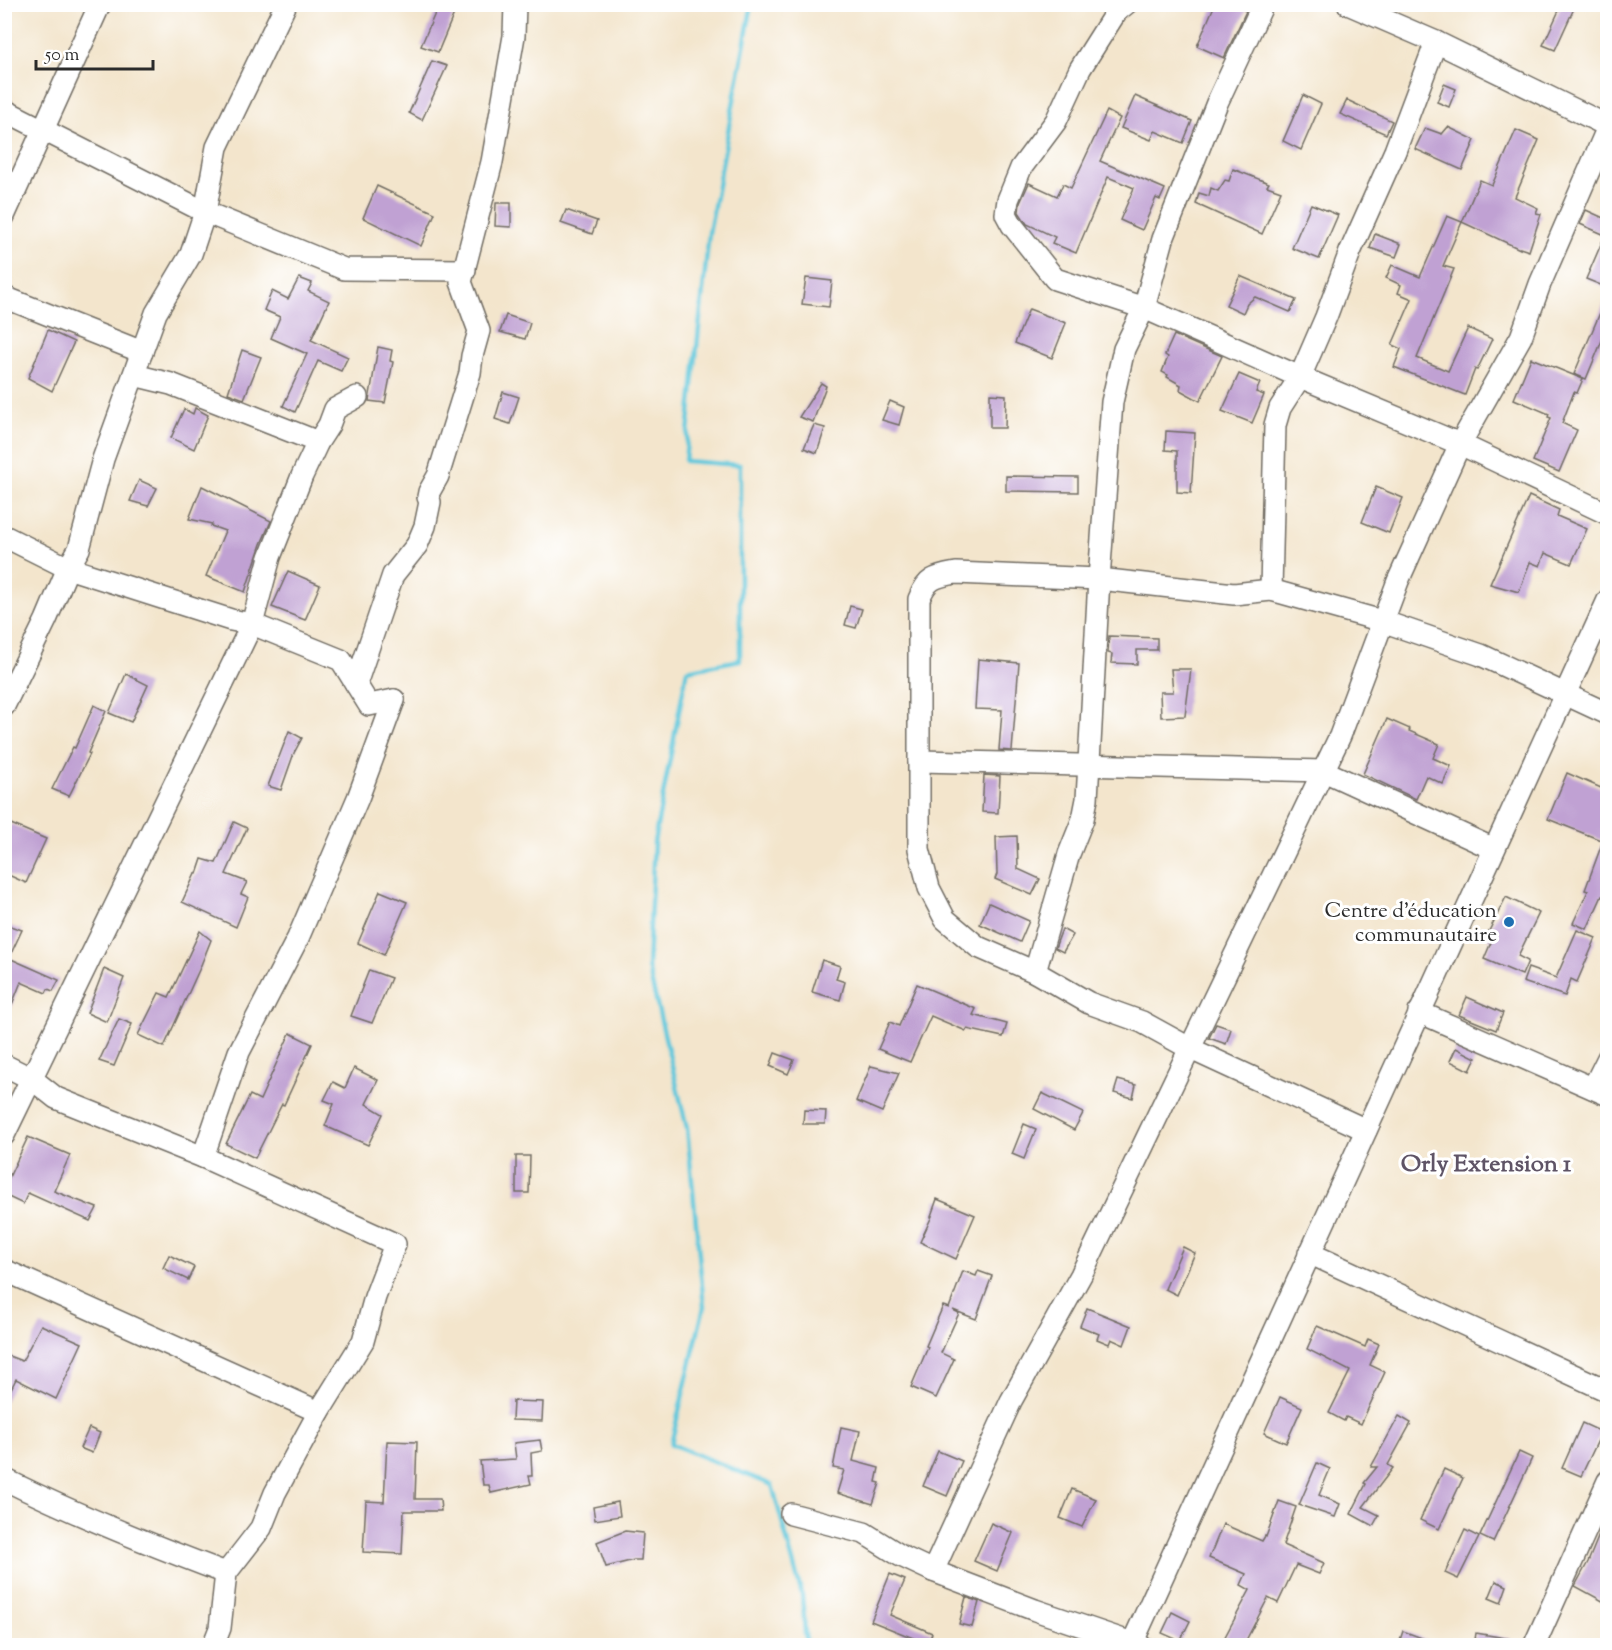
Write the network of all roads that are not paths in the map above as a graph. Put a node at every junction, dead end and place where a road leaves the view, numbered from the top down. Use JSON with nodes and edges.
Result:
{"nodes":[{"id":1,"x":100,"y":4,"type":"edge"},
{"id":2,"x":286,"y":4,"type":"edge"},
{"id":3,"x":515,"y":4,"type":"edge"},
{"id":4,"x":1126,"y":4,"type":"edge"},
{"id":5,"x":1263,"y":4,"type":"edge"},
{"id":6,"x":1348,"y":4,"type":"edge"},
{"id":7,"x":1436,"y":42,"type":"junction"},
{"id":8,"x":4,"y":110,"type":"edge"},
{"id":9,"x":1608,"y":127,"type":"edge"},
{"id":10,"x":44,"y":129,"type":"junction"},
{"id":11,"x":205,"y":212,"type":"junction"},
{"id":12,"x":4,"y":216,"type":"edge"},
{"id":13,"x":465,"y":270,"type":"junction"},
{"id":14,"x":4,"y":297,"type":"edge"},
{"id":15,"x":1144,"y":308,"type":"junction"},
{"id":16,"x":142,"y":352,"type":"junction"},
{"id":17,"x":134,"y":375,"type":"junction"},
{"id":18,"x":1300,"y":377,"type":"junction"},
{"id":19,"x":357,"y":397,"type":"dead end"},
{"id":20,"x":318,"y":442,"type":"junction"},
{"id":21,"x":1460,"y":444,"type":"junction"},
{"id":22,"x":1608,"y":514,"type":"edge"},
{"id":23,"x":4,"y":536,"type":"edge"},
{"id":24,"x":68,"y":568,"type":"junction"},
{"id":25,"x":1099,"y":579,"type":"junction"},
{"id":26,"x":1271,"y":590,"type":"junction"},
{"id":27,"x":1608,"y":600,"type":"edge"},
{"id":28,"x":1382,"y":621,"type":"junction"},
{"id":29,"x":252,"y":624,"type":"junction"},
{"id":30,"x":356,"y":684,"type":"junction"},
{"id":31,"x":1564,"y":695,"type":"junction"},
{"id":32,"x":4,"y":706,"type":"edge"},
{"id":33,"x":1608,"y":714,"type":"edge"},
{"id":34,"x":919,"y":761,"type":"junction"},
{"id":35,"x":1090,"y":765,"type":"junction"},
{"id":36,"x":1324,"y":771,"type":"junction"},
{"id":37,"x":1494,"y":849,"type":"junction"},
{"id":38,"x":1035,"y":972,"type":"junction"},
{"id":39,"x":1419,"y":1012,"type":"junction"},
{"id":40,"x":1191,"y":1049,"type":"junction"},
{"id":41,"x":1608,"y":1058,"type":"edge"},
{"id":42,"x":4,"y":1065,"type":"edge"},
{"id":43,"x":32,"y":1079,"type":"junction"},
{"id":44,"x":1600,"y":1091,"type":"edge"},
{"id":45,"x":1366,"y":1130,"type":"junction"},
{"id":46,"x":4,"y":1135,"type":"edge"},
{"id":47,"x":203,"y":1157,"type":"junction"},
{"id":48,"x":1310,"y":1253,"type":"junction"},
{"id":49,"x":4,"y":1270,"type":"edge"},
{"id":50,"x":1608,"y":1391,"type":"edge"},
{"id":51,"x":319,"y":1412,"type":"junction"},
{"id":52,"x":4,"y":1479,"type":"edge"},
{"id":53,"x":1606,"y":1486,"type":"edge"},
{"id":54,"x":791,"y":1514,"type":"dead end"},
{"id":55,"x":933,"y":1571,"type":"junction"},
{"id":56,"x":226,"y":1573,"type":"junction"},
{"id":57,"x":1135,"y":1644,"type":"edge"},
{"id":58,"x":213,"y":1646,"type":"edge"},
{"id":59,"x":1534,"y":1646,"type":"edge"}],
"edges":[{"from":1,"to":10,"type":"street"},
{"from":2,"to":11,"type":"street"},
{"from":3,"to":13,"type":"street"},
{"from":4,"to":15,"type":"street"},
{"from":5,"to":15,"type":"street"},
{"from":6,"to":7,"type":"street"},
{"from":7,"to":9,"type":"street"},
{"from":7,"to":18,"type":"street"},
{"from":8,"to":10,"type":"street"},
{"from":9,"to":21,"type":"street"},
{"from":10,"to":11,"type":"street"},
{"from":10,"to":12,"type":"street"},
{"from":11,"to":13,"type":"street"},
{"from":11,"to":16,"type":"street"},
{"from":13,"to":30,"type":"street"},
{"from":14,"to":16,"type":"street"},
{"from":15,"to":18,"type":"street"},
{"from":15,"to":25,"type":"street"},
{"from":16,"to":17,"type":"street"},
{"from":17,"to":20,"type":"street"},
{"from":17,"to":24,"type":"street"},
{"from":18,"to":21,"type":"street"},
{"from":18,"to":26,"type":"street"},
{"from":19,"to":20,"type":"street"},
{"from":20,"to":29,"type":"street"},
{"from":21,"to":22,"type":"street"},
{"from":21,"to":28,"type":"street"},
{"from":23,"to":24,"type":"street"},
{"from":24,"to":29,"type":"street"},
{"from":24,"to":32,"type":"street"},
{"from":25,"to":26,"type":"street"},
{"from":25,"to":34,"type":"street"},
{"from":25,"to":35,"type":"street"},
{"from":26,"to":28,"type":"street"},
{"from":27,"to":31,"type":"street"},
{"from":28,"to":31,"type":"street"},
{"from":28,"to":36,"type":"street"},
{"from":29,"to":30,"type":"street"},
{"from":29,"to":43,"type":"street"},
{"from":30,"to":47,"type":"street"},
{"from":31,"to":33,"type":"street"},
{"from":31,"to":37,"type":"street"},
{"from":34,"to":35,"type":"street"},
{"from":34,"to":38,"type":"street"},
{"from":35,"to":36,"type":"street"},
{"from":35,"to":38,"type":"street"},
{"from":36,"to":37,"type":"street"},
{"from":36,"to":40,"type":"street"},
{"from":37,"to":39,"type":"street"},
{"from":38,"to":40,"type":"street"},
{"from":39,"to":44,"type":"street"},
{"from":39,"to":45,"type":"street"},
{"from":40,"to":45,"type":"street"},
{"from":40,"to":55,"type":"street"},
{"from":41,"to":44,"type":"street"},
{"from":42,"to":43,"type":"street"},
{"from":43,"to":46,"type":"street"},
{"from":43,"to":47,"type":"street"},
{"from":45,"to":48,"type":"street"},
{"from":47,"to":51,"type":"street"},
{"from":48,"to":50,"type":"street"},
{"from":48,"to":57,"type":"street"},
{"from":49,"to":51,"type":"street"},
{"from":51,"to":56,"type":"street"},
{"from":52,"to":56,"type":"street"},
{"from":53,"to":59,"type":"street"},
{"from":54,"to":55,"type":"street"},
{"from":55,"to":57,"type":"street"},
{"from":56,"to":58,"type":"street"}]}
